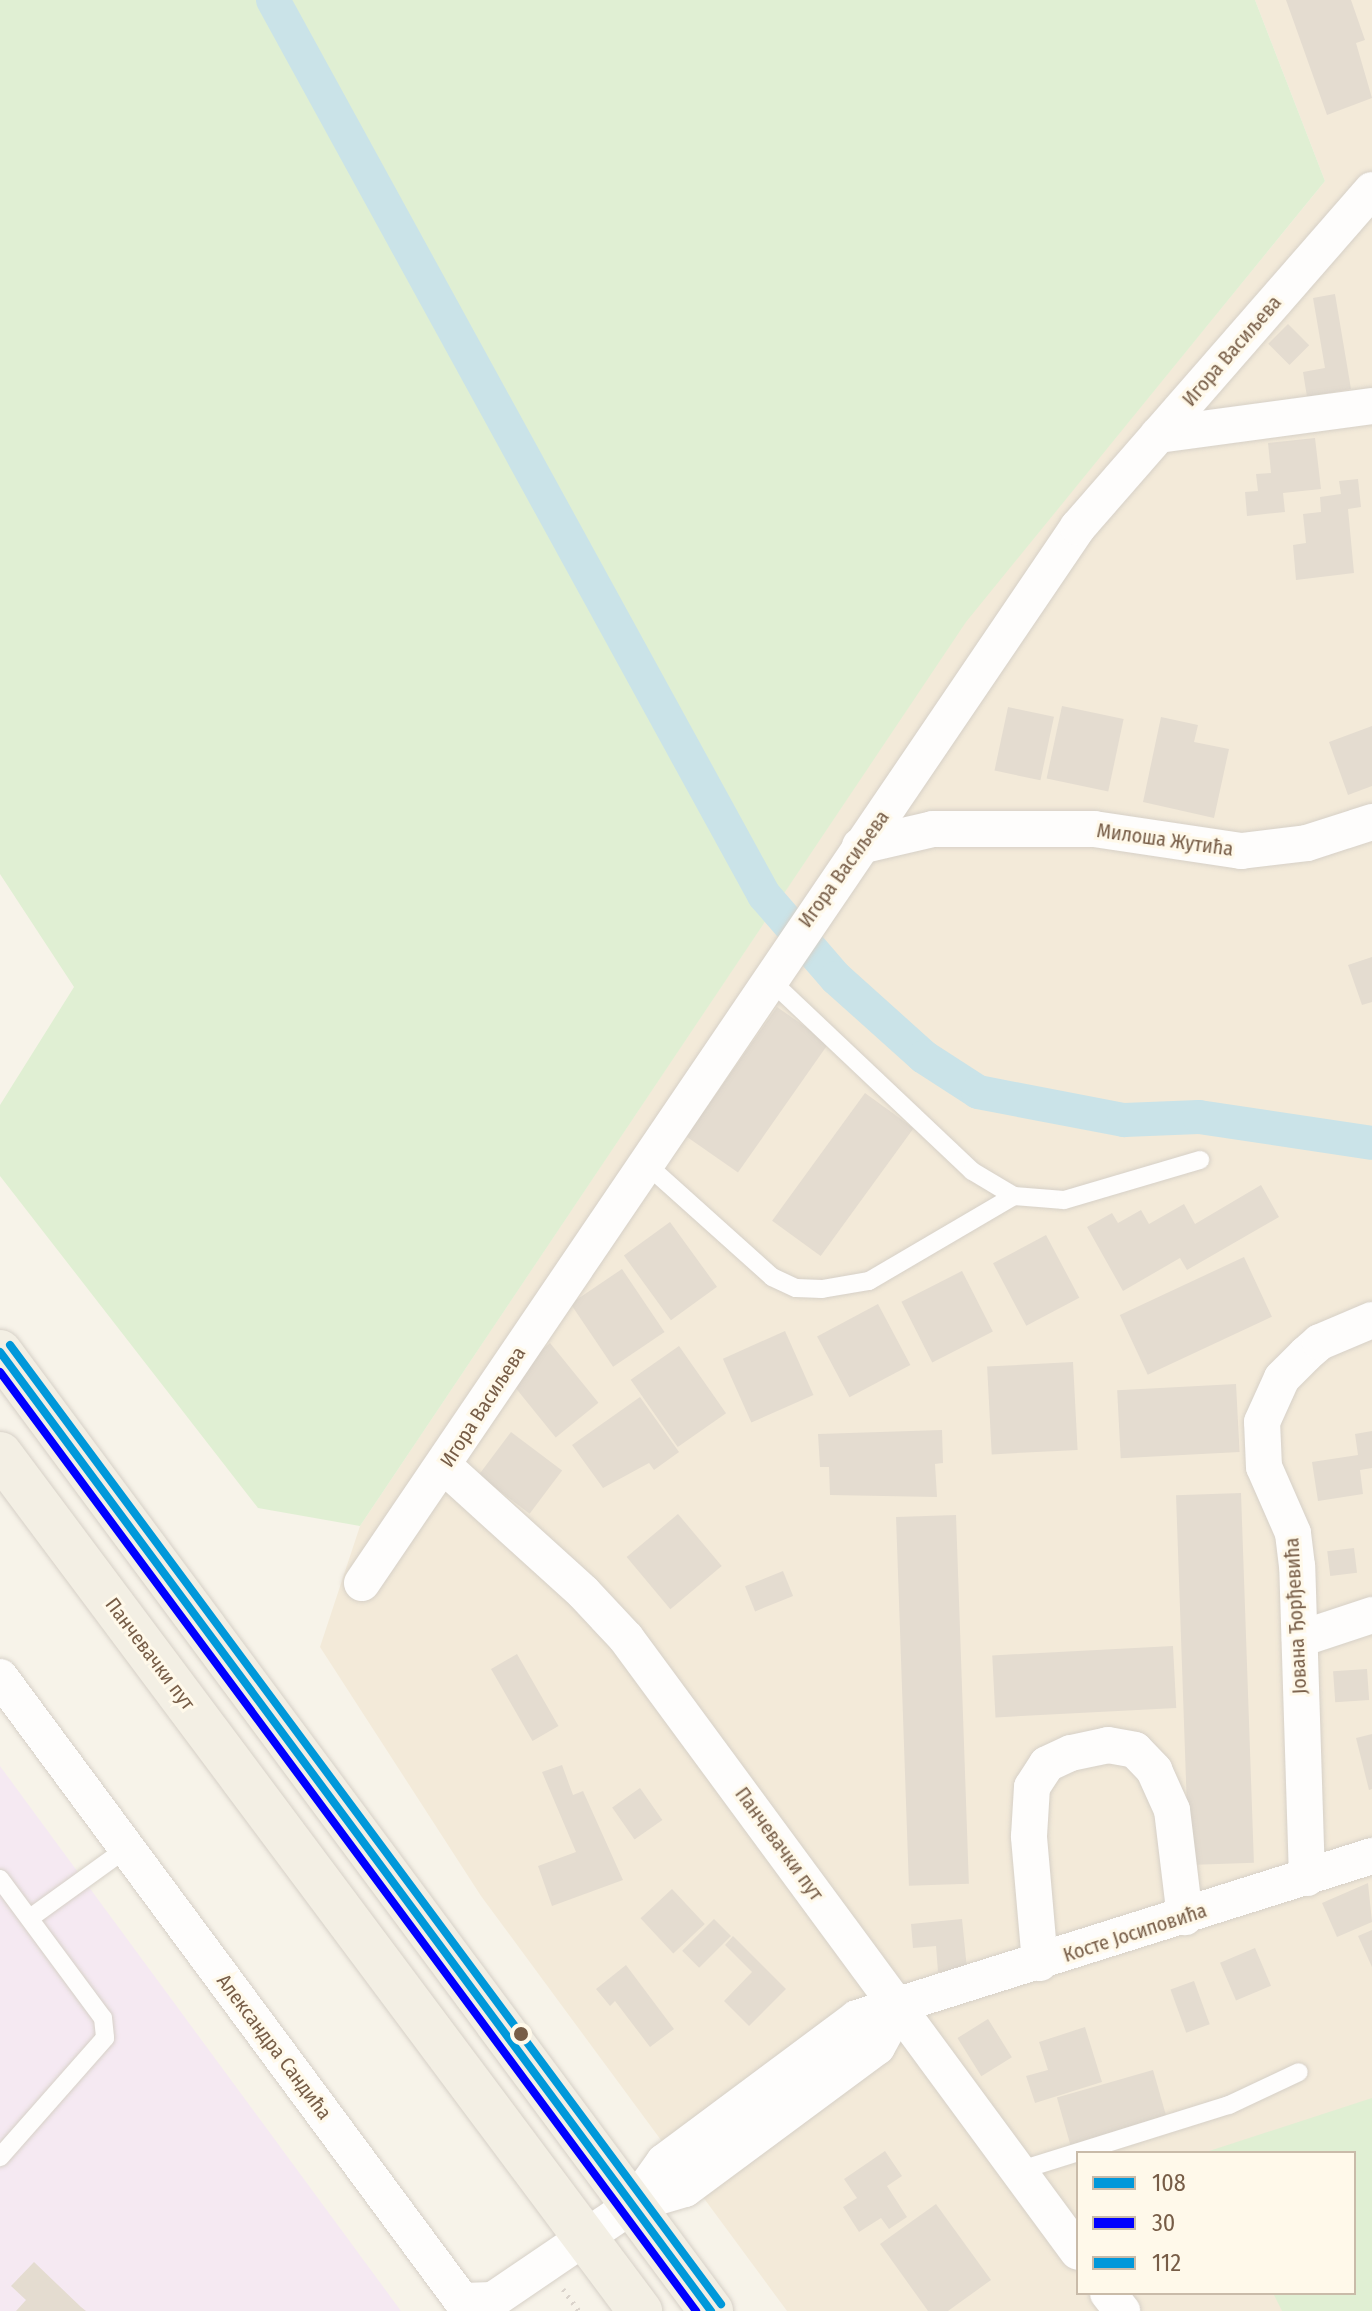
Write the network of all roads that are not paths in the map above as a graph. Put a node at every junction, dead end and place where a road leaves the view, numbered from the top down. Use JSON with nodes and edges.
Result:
{"nodes":[{"id":1,"x":1372,"y":190,"type":"edge"},
{"id":2,"x":1372,"y":406,"type":"edge"},
{"id":3,"x":1158,"y":435,"type":"junction"},
{"id":4,"x":1372,"y":822,"type":"edge"},
{"id":5,"x":860,"y":846,"type":"junction"},
{"id":6,"x":773,"y":970,"type":"junction"},
{"id":7,"x":1200,"y":1160,"type":"dead end"},
{"id":8,"x":644,"y":1162,"type":"junction"},
{"id":9,"x":1014,"y":1196,"type":"junction"},
{"id":10,"x":1372,"y":1320,"type":"edge"},
{"id":11,"x":0,"y":1352,"type":"edge"},
{"id":12,"x":0,"y":1454,"type":"edge"},
{"id":13,"x":444,"y":1466,"type":"junction"},
{"id":14,"x":362,"y":1583,"type":"dead end"},
{"id":15,"x":1372,"y":1615,"type":"edge"},
{"id":16,"x":1300,"y":1639,"type":"junction"},
{"id":17,"x":0,"y":1677,"type":"edge"},
{"id":18,"x":127,"y":1848,"type":"junction"},
{"id":19,"x":1372,"y":1856,"type":"edge"},
{"id":20,"x":1307,"y":1878,"type":"junction"},
{"id":21,"x":0,"y":1879,"type":"edge"},
{"id":22,"x":1185,"y":1917,"type":"junction"},
{"id":23,"x":30,"y":1918,"type":"junction"},
{"id":24,"x":1040,"y":1963,"type":"junction"},
{"id":25,"x":898,"y":2009,"type":"junction"},
{"id":26,"x":1299,"y":2072,"type":"dead end"},
{"id":27,"x":1082,"y":2151,"type":"edge"},
{"id":28,"x":1076,"y":2153,"type":"edge"},
{"id":29,"x":0,"y":2157,"type":"edge"},
{"id":30,"x":1018,"y":2171,"type":"junction"},
{"id":31,"x":634,"y":2204,"type":"junction"},
{"id":32,"x":587,"y":2237,"type":"junction"},
{"id":33,"x":1076,"y":2249,"type":"edge"},
{"id":34,"x":1110,"y":2295,"type":"edge"},
{"id":35,"x":477,"y":2306,"type":"edge"},
{"id":36,"x":640,"y":2311,"type":"edge"},
{"id":37,"x":711,"y":2311,"type":"edge"},
{"id":38,"x":1122,"y":2311,"type":"edge"}],
"edges":[{"from":1,"to":3,"type":"street","name":"Игора Васиљева"},
{"from":2,"to":3,"type":"street"},
{"from":3,"to":5,"type":"street","name":"Игора Васиљева"},
{"from":4,"to":5,"type":"street","name":"Милоша Жутића"},
{"from":5,"to":6,"type":"street","name":"Игора Васиљева"},
{"from":6,"to":8,"type":"street","name":"Игора Васиљева"},
{"from":6,"to":9,"type":"lane"},
{"from":7,"to":9,"type":"lane"},
{"from":8,"to":9,"type":"lane"},
{"from":8,"to":13,"type":"street","name":"Игора Васиљева"},
{"from":10,"to":16,"type":"street","name":"Јована Ђорђевића"},
{"from":11,"to":31,"type":"main road"},
{"from":12,"to":32,"type":"main road","name":"Панчевачки пут"},
{"from":13,"to":14,"type":"street","name":"Игора Васиљева"},
{"from":13,"to":25,"type":"street","name":"Панчевачки пут"},
{"from":15,"to":16,"type":"street"},
{"from":16,"to":20,"type":"street","name":"Јована Ђорђевића"},
{"from":17,"to":18,"type":"street","name":"Александра Сандића"},
{"from":18,"to":23,"type":"lane"},
{"from":18,"to":35,"type":"street","name":"Александра Сандића"},
{"from":19,"to":20,"type":"street","name":"Косте Јосиповића"},
{"from":20,"to":22,"type":"street","name":"Косте Јосиповића"},
{"from":21,"to":23,"type":"lane"},
{"from":22,"to":24,"type":"street","name":"Косте Јосиповића"},
{"from":22,"to":24,"type":"street"},
{"from":23,"to":29,"type":"lane"},
{"from":24,"to":25,"type":"street","name":"Косте Јосиповића"},
{"from":25,"to":30,"type":"street","name":"Панчевачки пут"},
{"from":25,"to":31,"type":"street","name":"Косте Јосиповића"},
{"from":26,"to":27,"type":"lane"},
{"from":28,"to":30,"type":"lane"},
{"from":30,"to":33,"type":"street","name":"Панчевачки пут"},
{"from":31,"to":32,"type":"street","name":"Александра Сандића"},
{"from":31,"to":37,"type":"main road"},
{"from":32,"to":35,"type":"street","name":"Александра Сандића"},
{"from":32,"to":36,"type":"main road","name":"Панчевачки пут"},
{"from":34,"to":38,"type":"street"}]}
